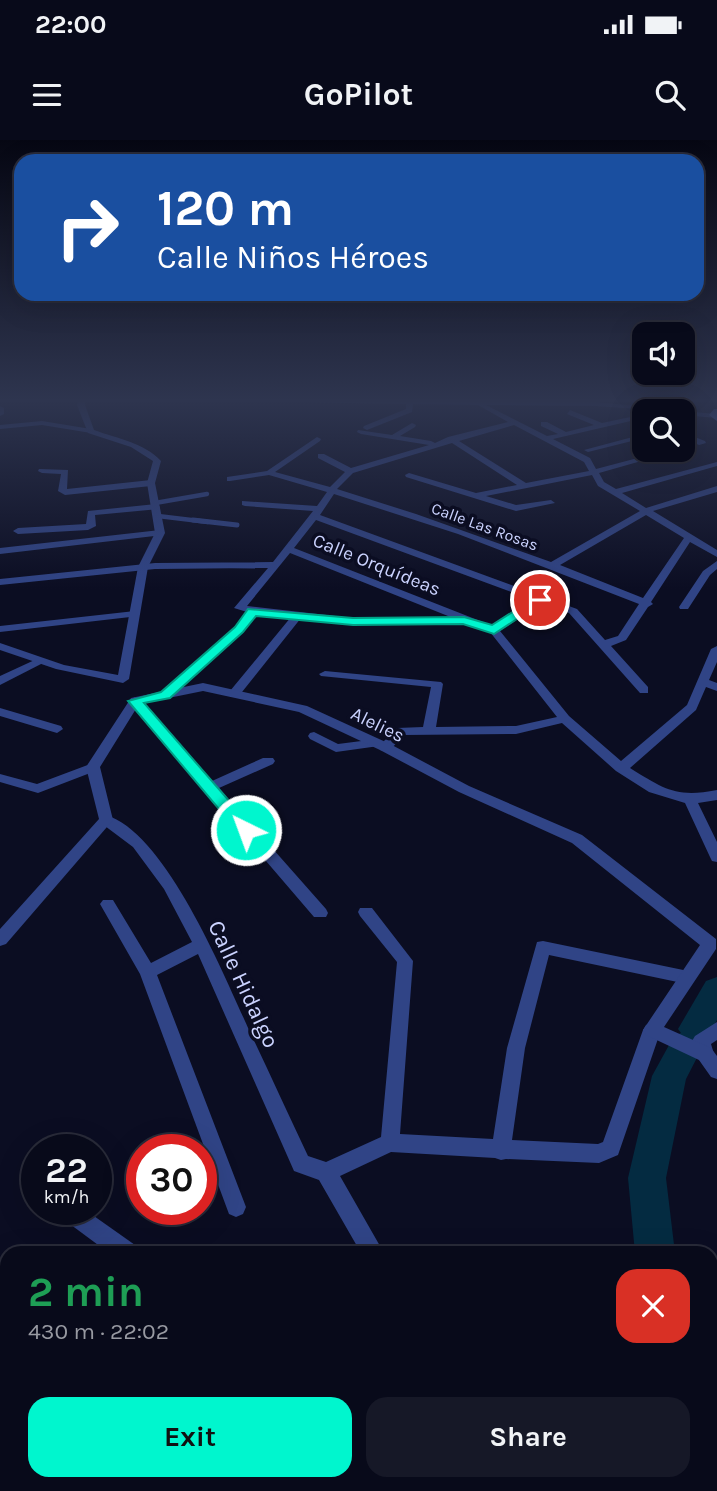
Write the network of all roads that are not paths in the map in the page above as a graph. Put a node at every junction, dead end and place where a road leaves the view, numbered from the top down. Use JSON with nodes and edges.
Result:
{"nodes":[{"id":1,"x":157,"y":462,"type":"edge"},
{"id":2,"x":284,"y":462,"type":"edge"},
{"id":3,"x":333,"y":462,"type":"edge"},
{"id":4,"x":379,"y":462,"type":"edge"},
{"id":5,"x":487,"y":462,"type":"edge"},
{"id":6,"x":588,"y":462,"type":"edge"},
{"id":7,"x":631,"y":462,"type":"edge"},
{"id":8,"x":717,"y":464,"type":"edge"},
{"id":9,"x":42,"y":471,"type":"dead end"},
{"id":10,"x":350,"y":471,"type":"junction"},
{"id":11,"x":594,"y":472,"type":"junction"},
{"id":12,"x":269,"y":473,"type":"junction"},
{"id":13,"x":409,"y":475,"type":"dead end"},
{"id":14,"x":230,"y":479,"type":"dead end"},
{"id":15,"x":151,"y":483,"type":"junction"},
{"id":16,"x":523,"y":485,"type":"junction"},
{"id":17,"x":330,"y":489,"type":"junction"},
{"id":18,"x":717,"y":489,"type":"edge"},
{"id":19,"x":616,"y":492,"type":"junction"},
{"id":20,"x":208,"y":494,"type":"dead end"},
{"id":21,"x":473,"y":496,"type":"junction"},
{"id":22,"x":245,"y":503,"type":"dead end"},
{"id":23,"x":551,"y":503,"type":"dead end"},
{"id":24,"x":157,"y":509,"type":"junction"},
{"id":25,"x":648,"y":510,"type":"junction"},
{"id":26,"x":317,"y":512,"type":"junction"},
{"id":27,"x":237,"y":525,"type":"dead end"},
{"id":28,"x":18,"y":531,"type":"dead end"},
{"id":29,"x":160,"y":533,"type":"junction"},
{"id":30,"x":690,"y":537,"type":"junction"},
{"id":31,"x":287,"y":548,"type":"junction"},
{"id":32,"x":0,"y":551,"type":"edge"},
{"id":33,"x":717,"y":554,"type":"edge"},
{"id":34,"x":717,"y":564,"type":"edge"},
{"id":35,"x":278,"y":565,"type":"junction"},
{"id":36,"x":143,"y":566,"type":"junction"},
{"id":37,"x":549,"y":567,"type":"junction"},
{"id":38,"x":0,"y":582,"type":"edge"},
{"id":39,"x":540,"y":600,"type":"junction"},
{"id":40,"x":648,"y":604,"type":"junction"},
{"id":41,"x":684,"y":607,"type":"dead end"},
{"id":42,"x":253,"y":612,"type":"junction"},
{"id":43,"x":135,"y":614,"type":"junction"},
{"id":44,"x":298,"y":615,"type":"junction"},
{"id":45,"x":464,"y":621,"type":"junction"},
{"id":46,"x":0,"y":629,"type":"edge"},
{"id":47,"x":494,"y":630,"type":"junction"},
{"id":48,"x":606,"y":644,"type":"junction"},
{"id":49,"x":0,"y":646,"type":"edge"},
{"id":50,"x":717,"y":649,"type":"edge"},
{"id":51,"x":39,"y":661,"type":"junction"},
{"id":52,"x":325,"y":674,"type":"dead end"},
{"id":53,"x":123,"y":679,"type":"junction"},
{"id":54,"x":0,"y":681,"type":"edge"},
{"id":55,"x":703,"y":682,"type":"junction"},
{"id":56,"x":717,"y":687,"type":"edge"},
{"id":57,"x":644,"y":690,"type":"dead end"},
{"id":58,"x":234,"y":694,"type":"junction"},
{"id":59,"x":165,"y":695,"type":"junction"},
{"id":60,"x":135,"y":701,"type":"junction"},
{"id":61,"x":0,"y":712,"type":"edge"},
{"id":62,"x":565,"y":719,"type":"junction"},
{"id":63,"x":57,"y":729,"type":"dead end"},
{"id":64,"x":429,"y":729,"type":"junction"},
{"id":65,"x":314,"y":736,"type":"dead end"},
{"id":66,"x":381,"y":745,"type":"junction"},
{"id":67,"x":268,"y":761,"type":"dead end"},
{"id":68,"x":93,"y":766,"type":"junction"},
{"id":69,"x":621,"y":768,"type":"junction"},
{"id":70,"x":0,"y":778,"type":"edge"},
{"id":71,"x":208,"y":788,"type":"junction"},
{"id":72,"x":717,"y":795,"type":"edge"},
{"id":73,"x":690,"y":800,"type":"junction"},
{"id":74,"x":106,"y":820,"type":"junction"},
{"id":75,"x":717,"y":857,"type":"edge"},
{"id":76,"x":108,"y":904,"type":"dead end"},
{"id":77,"x":366,"y":912,"type":"dead end"},
{"id":78,"x":320,"y":914,"type":"dead end"},
{"id":79,"x":0,"y":940,"type":"edge"},
{"id":80,"x":714,"y":941,"type":"edge"},
{"id":81,"x":202,"y":945,"type":"junction"},
{"id":82,"x":148,"y":972,"type":"junction"},
{"id":83,"x":687,"y":977,"type":"junction"},
{"id":84,"x":652,"y":1030,"type":"junction"},
{"id":85,"x":717,"y":1030,"type":"edge"},
{"id":86,"x":705,"y":1054,"type":"junction"},
{"id":87,"x":717,"y":1071,"type":"edge"},
{"id":88,"x":390,"y":1143,"type":"junction"},
{"id":89,"x":501,"y":1151,"type":"junction"},
{"id":90,"x":326,"y":1172,"type":"junction"},
{"id":91,"x":236,"y":1207,"type":"dead end"},
{"id":92,"x":88,"y":1225,"type":"edge"},
{"id":93,"x":117,"y":1246,"type":"edge"},
{"id":94,"x":366,"y":1246,"type":"edge"}],
"edges":[{"from":1,"to":15,"type":"street"},
{"from":2,"to":12,"type":"street"},
{"from":3,"to":10,"type":"street"},
{"from":4,"to":10,"type":"street"},
{"from":5,"to":16,"type":"street"},
{"from":6,"to":11,"type":"street"},
{"from":7,"to":11,"type":"street"},
{"from":8,"to":19,"type":"street"},
{"from":9,"to":15,"type":"street"},
{"from":10,"to":17,"type":"street"},
{"from":11,"to":16,"type":"street"},
{"from":11,"to":19,"type":"street"},
{"from":12,"to":14,"type":"street"},
{"from":12,"to":17,"type":"street","name":"Calle Las Rosas"},
{"from":13,"to":21,"type":"street"},
{"from":15,"to":24,"type":"street"},
{"from":16,"to":21,"type":"street"},
{"from":17,"to":26,"type":"street"},
{"from":17,"to":37,"type":"street","name":"Calle Las Rosas"},
{"from":18,"to":25,"type":"street"},
{"from":19,"to":25,"type":"street"},
{"from":20,"to":24,"type":"lane"},
{"from":21,"to":23,"type":"street"},
{"from":22,"to":26,"type":"street"},
{"from":24,"to":27,"type":"lane"},
{"from":24,"to":28,"type":"street"},
{"from":24,"to":29,"type":"street"},
{"from":25,"to":30,"type":"street"},
{"from":25,"to":37,"type":"street"},
{"from":26,"to":31,"type":"street"},
{"from":26,"to":39,"type":"street"},
{"from":29,"to":32,"type":"street"},
{"from":29,"to":36,"type":"street"},
{"from":30,"to":33,"type":"street"},
{"from":30,"to":40,"type":"street"},
{"from":31,"to":35,"type":"street"},
{"from":31,"to":45,"type":"street","name":"Calle Orquídeas"},
{"from":34,"to":41,"type":"street"},
{"from":35,"to":36,"type":"street"},
{"from":35,"to":42,"type":"street"},
{"from":36,"to":38,"type":"street"},
{"from":36,"to":43,"type":"street"},
{"from":37,"to":40,"type":"street","name":"Calle Las Rosas"},
{"from":39,"to":47,"type":"street"},
{"from":39,"to":48,"type":"street"},
{"from":40,"to":48,"type":"street"},
{"from":42,"to":44,"type":"street"},
{"from":42,"to":59,"type":"street"},
{"from":43,"to":46,"type":"street"},
{"from":43,"to":53,"type":"street"},
{"from":44,"to":45,"type":"street"},
{"from":44,"to":58,"type":"street"},
{"from":45,"to":47,"type":"street","name":"Calle Orquídeas"},
{"from":47,"to":62,"type":"street"},
{"from":48,"to":57,"type":"street"},
{"from":49,"to":51,"type":"street"},
{"from":50,"to":55,"type":"street"},
{"from":51,"to":53,"type":"street"},
{"from":51,"to":54,"type":"street"},
{"from":52,"to":64,"type":"street"},
{"from":53,"to":60,"type":"street"},
{"from":55,"to":56,"type":"street"},
{"from":55,"to":69,"type":"street"},
{"from":58,"to":59,"type":"street","name":"Alelies"},
{"from":58,"to":66,"type":"street","name":"Alelies"},
{"from":59,"to":60,"type":"street","name":"Alelies"},
{"from":60,"to":68,"type":"street"},
{"from":60,"to":71,"type":"street"},
{"from":61,"to":63,"type":"street"},
{"from":62,"to":64,"type":"street"},
{"from":62,"to":69,"type":"street"},
{"from":64,"to":66,"type":"street"},
{"from":65,"to":66,"type":"street"},
{"from":66,"to":80,"type":"street","name":"Alelies"},
{"from":67,"to":71,"type":"street"},
{"from":68,"to":70,"type":"street"},
{"from":68,"to":74,"type":"street"},
{"from":69,"to":73,"type":"street"},
{"from":71,"to":78,"type":"street"},
{"from":72,"to":73,"type":"street"},
{"from":73,"to":75,"type":"street"},
{"from":74,"to":79,"type":"street"},
{"from":74,"to":81,"type":"street","name":"Calle Hidalgo"},
{"from":76,"to":82,"type":"street"},
{"from":77,"to":88,"type":"street"},
{"from":80,"to":83,"type":"street"},
{"from":81,"to":82,"type":"street"},
{"from":81,"to":90,"type":"street","name":"Calle Hidalgo"},
{"from":82,"to":91,"type":"street"},
{"from":83,"to":84,"type":"street"},
{"from":83,"to":89,"type":"street"},
{"from":84,"to":86,"type":"street"},
{"from":84,"to":89,"type":"street"},
{"from":85,"to":86,"type":"street"},
{"from":86,"to":87,"type":"street"},
{"from":88,"to":89,"type":"street"},
{"from":88,"to":90,"type":"street"},
{"from":90,"to":94,"type":"street"},
{"from":92,"to":93,"type":"street"}]}
